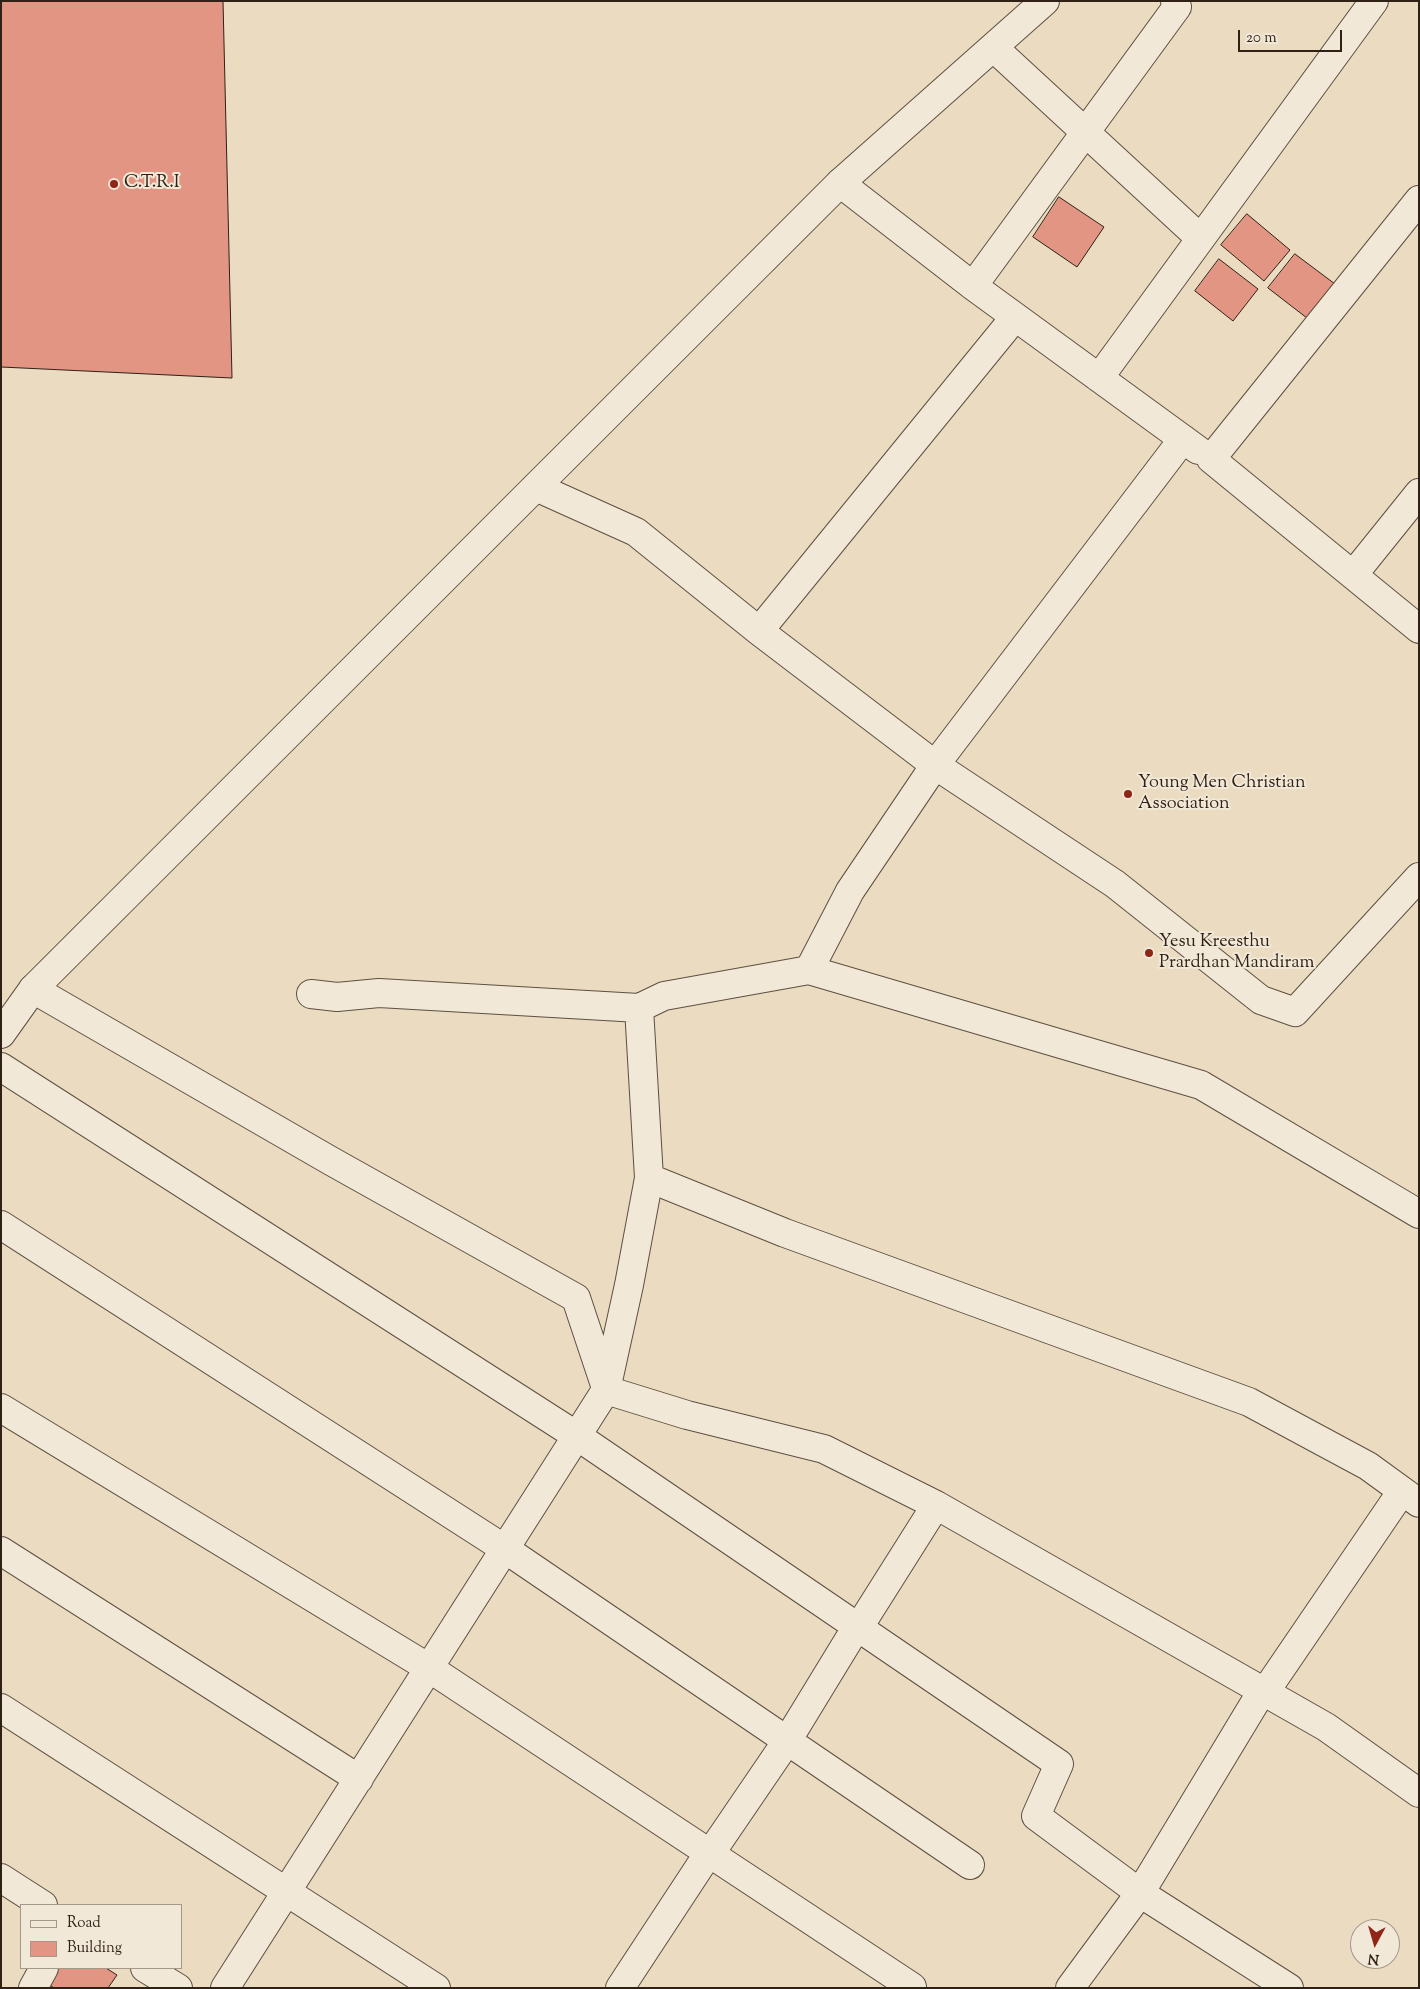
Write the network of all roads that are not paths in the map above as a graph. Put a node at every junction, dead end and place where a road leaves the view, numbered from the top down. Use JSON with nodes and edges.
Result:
{"nodes":[{"id":1,"x":1045,"y":1,"type":"edge"},
{"id":2,"x":1176,"y":1,"type":"edge"},
{"id":3,"x":1374,"y":1,"type":"edge"},
{"id":4,"x":994,"y":48,"type":"junction"},
{"id":5,"x":1086,"y":133,"type":"junction"},
{"id":6,"x":840,"y":183,"type":"junction"},
{"id":7,"x":1419,"y":200,"type":"edge"},
{"id":8,"x":1200,"y":238,"type":"junction"},
{"id":9,"x":973,"y":286,"type":"junction"},
{"id":10,"x":1015,"y":317,"type":"junction"},
{"id":11,"x":1099,"y":378,"type":"junction"},
{"id":12,"x":1183,"y":438,"type":"junction"},
{"id":13,"x":1211,"y":459,"type":"junction"},
{"id":14,"x":536,"y":487,"type":"junction"},
{"id":15,"x":1419,"y":493,"type":"edge"},
{"id":16,"x":1353,"y":575,"type":"junction"},
{"id":17,"x":1419,"y":628,"type":"edge"},
{"id":18,"x":759,"y":631,"type":"junction"},
{"id":19,"x":935,"y":764,"type":"junction"},
{"id":20,"x":1419,"y":877,"type":"edge"},
{"id":21,"x":809,"y":970,"type":"junction"},
{"id":22,"x":32,"y":989,"type":"junction"},
{"id":23,"x":311,"y":994,"type":"dead end"},
{"id":24,"x":639,"y":1008,"type":"junction"},
{"id":25,"x":1,"y":1034,"type":"edge"},
{"id":26,"x":1,"y":1067,"type":"edge"},
{"id":27,"x":649,"y":1178,"type":"junction"},
{"id":28,"x":1419,"y":1214,"type":"edge"},
{"id":29,"x":1,"y":1225,"type":"edge"},
{"id":30,"x":606,"y":1390,"type":"junction"},
{"id":31,"x":1,"y":1408,"type":"edge"},
{"id":32,"x":577,"y":1436,"type":"junction"},
{"id":33,"x":1410,"y":1497,"type":"edge"},
{"id":34,"x":936,"y":1505,"type":"junction"},
{"id":35,"x":505,"y":1549,"type":"junction"},
{"id":36,"x":1,"y":1550,"type":"edge"},
{"id":37,"x":859,"y":1628,"type":"junction"},
{"id":38,"x":429,"y":1668,"type":"junction"},
{"id":39,"x":1265,"y":1692,"type":"junction"},
{"id":40,"x":1,"y":1708,"type":"edge"},
{"id":41,"x":788,"y":1741,"type":"junction"},
{"id":42,"x":358,"y":1779,"type":"junction"},
{"id":43,"x":1419,"y":1793,"type":"edge"},
{"id":44,"x":710,"y":1854,"type":"junction"},
{"id":45,"x":970,"y":1865,"type":"dead end"},
{"id":46,"x":1,"y":1878,"type":"edge"},
{"id":47,"x":287,"y":1891,"type":"junction"},
{"id":48,"x":1140,"y":1893,"type":"junction"},
{"id":49,"x":41,"y":1904,"type":"edge"},
{"id":50,"x":43,"y":1969,"type":"edge"},
{"id":51,"x":147,"y":1969,"type":"edge"},
{"id":52,"x":33,"y":1988,"type":"edge"},
{"id":53,"x":178,"y":1988,"type":"edge"},
{"id":54,"x":225,"y":1988,"type":"edge"},
{"id":55,"x":436,"y":1988,"type":"edge"},
{"id":56,"x":620,"y":1988,"type":"edge"},
{"id":57,"x":912,"y":1988,"type":"edge"},
{"id":58,"x":1070,"y":1988,"type":"edge"},
{"id":59,"x":1289,"y":1988,"type":"edge"}],
"edges":[{"from":1,"to":4,"type":"street"},
{"from":2,"to":5,"type":"street"},
{"from":3,"to":8,"type":"street"},
{"from":4,"to":5,"type":"street"},
{"from":4,"to":6,"type":"street"},
{"from":5,"to":8,"type":"street"},
{"from":5,"to":9,"type":"street"},
{"from":6,"to":9,"type":"street"},
{"from":6,"to":14,"type":"street"},
{"from":7,"to":13,"type":"street"},
{"from":8,"to":11,"type":"street"},
{"from":9,"to":10,"type":"street"},
{"from":10,"to":11,"type":"street"},
{"from":10,"to":18,"type":"street"},
{"from":11,"to":12,"type":"street"},
{"from":12,"to":13,"type":"street"},
{"from":12,"to":19,"type":"street"},
{"from":13,"to":16,"type":"street"},
{"from":14,"to":18,"type":"street"},
{"from":14,"to":22,"type":"street"},
{"from":15,"to":16,"type":"street"},
{"from":16,"to":17,"type":"street"},
{"from":18,"to":19,"type":"street"},
{"from":19,"to":20,"type":"street"},
{"from":19,"to":21,"type":"street"},
{"from":21,"to":24,"type":"street"},
{"from":21,"to":28,"type":"street"},
{"from":22,"to":25,"type":"street"},
{"from":22,"to":30,"type":"street"},
{"from":23,"to":24,"type":"street"},
{"from":24,"to":27,"type":"street"},
{"from":26,"to":32,"type":"street"},
{"from":27,"to":30,"type":"street"},
{"from":27,"to":33,"type":"street"},
{"from":29,"to":35,"type":"street"},
{"from":30,"to":32,"type":"street"},
{"from":30,"to":34,"type":"street"},
{"from":31,"to":38,"type":"street"},
{"from":32,"to":35,"type":"street"},
{"from":32,"to":37,"type":"street"},
{"from":33,"to":39,"type":"street"},
{"from":34,"to":37,"type":"street"},
{"from":34,"to":39,"type":"street"},
{"from":35,"to":38,"type":"street"},
{"from":35,"to":41,"type":"street"},
{"from":36,"to":42,"type":"street"},
{"from":37,"to":41,"type":"street"},
{"from":37,"to":48,"type":"street"},
{"from":38,"to":42,"type":"street"},
{"from":38,"to":44,"type":"street"},
{"from":39,"to":43,"type":"street"},
{"from":39,"to":48,"type":"street"},
{"from":40,"to":47,"type":"street"},
{"from":41,"to":44,"type":"street"},
{"from":41,"to":45,"type":"street"},
{"from":42,"to":47,"type":"street"},
{"from":44,"to":56,"type":"street"},
{"from":44,"to":57,"type":"street"},
{"from":46,"to":49,"type":"street"},
{"from":47,"to":54,"type":"street"},
{"from":47,"to":55,"type":"street"},
{"from":48,"to":58,"type":"street"},
{"from":48,"to":59,"type":"street"},
{"from":50,"to":52,"type":"street"},
{"from":51,"to":53,"type":"street"}]}
